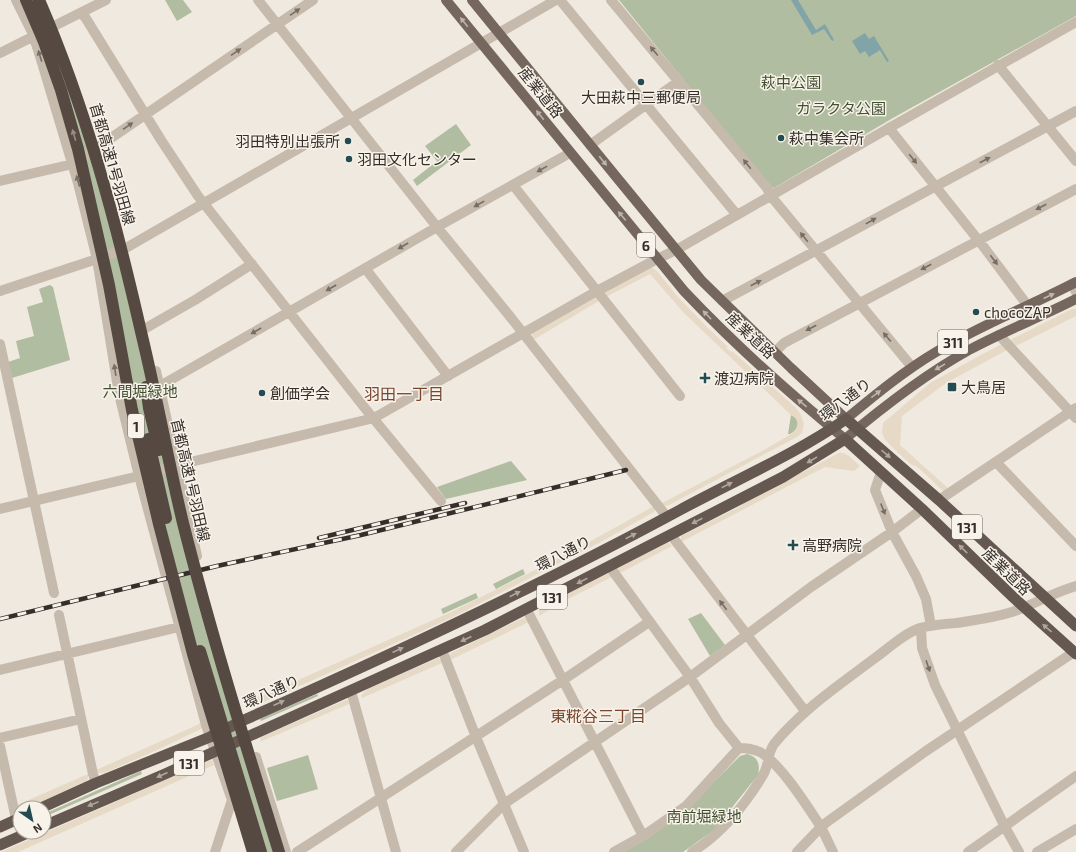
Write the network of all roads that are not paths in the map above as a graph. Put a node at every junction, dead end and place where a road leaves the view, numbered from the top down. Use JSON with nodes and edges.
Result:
{"nodes":[{"id":1,"x":16,"y":0,"type":"edge"},
{"id":2,"x":26,"y":0,"type":"edge"},
{"id":3,"x":39,"y":0,"type":"edge"},
{"id":4,"x":42,"y":0,"type":"edge"},
{"id":5,"x":106,"y":0,"type":"edge"},
{"id":6,"x":258,"y":0,"type":"edge"},
{"id":7,"x":313,"y":0,"type":"edge"},
{"id":8,"x":446,"y":0,"type":"edge"},
{"id":9,"x":472,"y":0,"type":"edge"},
{"id":10,"x":556,"y":0,"type":"edge"},
{"id":11,"x":560,"y":0,"type":"edge"},
{"id":12,"x":611,"y":0,"type":"edge"},
{"id":13,"x":80,"y":13,"type":"junction"},
{"id":14,"x":1076,"y":22,"type":"edge"},
{"id":15,"x":277,"y":24,"type":"junction"},
{"id":16,"x":55,"y":26,"type":"junction"},
{"id":17,"x":499,"y":33,"type":"junction"},
{"id":18,"x":34,"y":36,"type":"junction"},
{"id":19,"x":481,"y":43,"type":"junction"},
{"id":20,"x":0,"y":53,"type":"edge"},
{"id":21,"x":998,"y":66,"type":"junction"},
{"id":22,"x":679,"y":80,"type":"junction"},
{"id":23,"x":646,"y":104,"type":"junction"},
{"id":24,"x":1076,"y":111,"type":"edge"},
{"id":25,"x":145,"y":114,"type":"junction"},
{"id":26,"x":351,"y":118,"type":"junction"},
{"id":27,"x":1048,"y":127,"type":"junction"},
{"id":28,"x":889,"y":128,"type":"junction"},
{"id":29,"x":590,"y":145,"type":"junction"},
{"id":30,"x":96,"y":148,"type":"junction"},
{"id":31,"x":570,"y":153,"type":"junction"},
{"id":32,"x":1076,"y":161,"type":"edge"},
{"id":33,"x":73,"y":164,"type":"junction"},
{"id":34,"x":0,"y":181,"type":"edge"},
{"id":35,"x":513,"y":185,"type":"junction"},
{"id":36,"x":935,"y":186,"type":"junction"},
{"id":37,"x":1076,"y":189,"type":"edge"},
{"id":38,"x":770,"y":195,"type":"junction"},
{"id":39,"x":204,"y":204,"type":"junction"},
{"id":40,"x":737,"y":215,"type":"junction"},
{"id":41,"x":437,"y":227,"type":"junction"},
{"id":42,"x":978,"y":240,"type":"junction"},
{"id":43,"x":126,"y":248,"type":"junction"},
{"id":44,"x":676,"y":250,"type":"junction"},
{"id":45,"x":815,"y":251,"type":"junction"},
{"id":46,"x":657,"y":258,"type":"junction"},
{"id":47,"x":97,"y":259,"type":"junction"},
{"id":48,"x":252,"y":264,"type":"junction"},
{"id":49,"x":365,"y":268,"type":"junction"},
{"id":50,"x":129,"y":280,"type":"junction"},
{"id":51,"x":109,"y":285,"type":"junction"},
{"id":52,"x":1075,"y":286,"type":"edge"},
{"id":53,"x":0,"y":291,"type":"edge"},
{"id":54,"x":597,"y":291,"type":"junction"},
{"id":55,"x":1076,"y":299,"type":"edge"},
{"id":56,"x":722,"y":301,"type":"junction"},
{"id":57,"x":859,"y":303,"type":"junction"},
{"id":58,"x":1028,"y":306,"type":"junction"},
{"id":59,"x":289,"y":312,"type":"junction"},
{"id":60,"x":146,"y":328,"type":"junction"},
{"id":61,"x":524,"y":334,"type":"junction"},
{"id":62,"x":999,"y":335,"type":"junction"},
{"id":63,"x":0,"y":344,"type":"edge"},
{"id":64,"x":775,"y":352,"type":"junction"},
{"id":65,"x":912,"y":367,"type":"junction"},
{"id":66,"x":448,"y":376,"type":"junction"},
{"id":67,"x":160,"y":386,"type":"junction"},
{"id":68,"x":680,"y":396,"type":"dead end"},
{"id":69,"x":1074,"y":412,"type":"edge"},
{"id":70,"x":374,"y":418,"type":"junction"},
{"id":71,"x":846,"y":418,"type":"junction"},
{"id":72,"x":832,"y":428,"type":"junction"},
{"id":73,"x":857,"y":428,"type":"junction"},
{"id":74,"x":845,"y":439,"type":"junction"},
{"id":75,"x":996,"y":462,"type":"junction"},
{"id":76,"x":178,"y":465,"type":"junction"},
{"id":77,"x":881,"y":472,"type":"junction"},
{"id":78,"x":139,"y":476,"type":"junction"},
{"id":79,"x":939,"y":500,"type":"junction"},
{"id":80,"x":35,"y":501,"type":"junction"},
{"id":81,"x":441,"y":501,"type":"dead end"},
{"id":82,"x":0,"y":509,"type":"edge"},
{"id":83,"x":922,"y":509,"type":"junction"},
{"id":84,"x":668,"y":517,"type":"junction"},
{"id":85,"x":892,"y":532,"type":"junction"},
{"id":86,"x":670,"y":535,"type":"junction"},
{"id":87,"x":1076,"y":546,"type":"edge"},
{"id":88,"x":197,"y":556,"type":"dead end"},
{"id":89,"x":610,"y":566,"type":"junction"},
{"id":90,"x":202,"y":582,"type":"dead end"},
{"id":91,"x":1076,"y":586,"type":"edge"},
{"id":92,"x":54,"y":593,"type":"dead end"},
{"id":93,"x":1046,"y":598,"type":"junction"},
{"id":94,"x":1023,"y":607,"type":"junction"},
{"id":95,"x":527,"y":610,"type":"junction"},
{"id":96,"x":59,"y":616,"type":"dead end"},
{"id":97,"x":650,"y":622,"type":"junction"},
{"id":98,"x":1076,"y":626,"type":"edge"},
{"id":99,"x":179,"y":627,"type":"junction"},
{"id":100,"x":926,"y":627,"type":"junction"},
{"id":101,"x":747,"y":636,"type":"junction"},
{"id":102,"x":442,"y":650,"type":"junction"},
{"id":103,"x":204,"y":651,"type":"junction"},
{"id":104,"x":67,"y":653,"type":"junction"},
{"id":105,"x":1075,"y":653,"type":"edge"},
{"id":106,"x":0,"y":670,"type":"edge"},
{"id":107,"x":690,"y":677,"type":"junction"},
{"id":108,"x":564,"y":680,"type":"junction"},
{"id":109,"x":351,"y":691,"type":"junction"},
{"id":110,"x":805,"y":712,"type":"junction"},
{"id":111,"x":81,"y":719,"type":"junction"},
{"id":112,"x":244,"y":720,"type":"junction"},
{"id":113,"x":227,"y":728,"type":"junction"},
{"id":114,"x":958,"y":731,"type":"junction"},
{"id":115,"x":249,"y":736,"type":"junction"},
{"id":116,"x":210,"y":737,"type":"junction"},
{"id":117,"x":476,"y":737,"type":"junction"},
{"id":118,"x":0,"y":738,"type":"edge"},
{"id":119,"x":595,"y":742,"type":"junction"},
{"id":120,"x":232,"y":744,"type":"junction"},
{"id":121,"x":0,"y":746,"type":"edge"},
{"id":122,"x":739,"y":748,"type":"junction"},
{"id":123,"x":215,"y":751,"type":"junction"},
{"id":124,"x":768,"y":758,"type":"junction"},
{"id":125,"x":1076,"y":776,"type":"edge"},
{"id":126,"x":96,"y":783,"type":"junction"},
{"id":127,"x":381,"y":798,"type":"junction"},
{"id":128,"x":14,"y":800,"type":"edge"},
{"id":129,"x":232,"y":800,"type":"junction"},
{"id":130,"x":52,"y":803,"type":"edge"},
{"id":131,"x":504,"y":804,"type":"junction"},
{"id":132,"x":12,"y":821,"type":"edge"},
{"id":133,"x":52,"y":822,"type":"edge"},
{"id":134,"x":0,"y":827,"type":"edge"},
{"id":135,"x":821,"y":827,"type":"junction"},
{"id":136,"x":1005,"y":827,"type":"junction"},
{"id":137,"x":1076,"y":829,"type":"edge"},
{"id":138,"x":642,"y":836,"type":"junction"},
{"id":139,"x":12,"y":840,"type":"edge"},
{"id":140,"x":0,"y":845,"type":"edge"},
{"id":141,"x":215,"y":852,"type":"edge"},
{"id":142,"x":248,"y":852,"type":"edge"},
{"id":143,"x":253,"y":852,"type":"edge"},
{"id":144,"x":261,"y":852,"type":"edge"},
{"id":145,"x":269,"y":852,"type":"edge"},
{"id":146,"x":279,"y":852,"type":"edge"},
{"id":147,"x":286,"y":852,"type":"edge"},
{"id":148,"x":297,"y":852,"type":"edge"},
{"id":149,"x":396,"y":852,"type":"edge"},
{"id":150,"x":456,"y":852,"type":"edge"},
{"id":151,"x":524,"y":852,"type":"edge"},
{"id":152,"x":614,"y":852,"type":"edge"},
{"id":153,"x":692,"y":852,"type":"edge"},
{"id":154,"x":797,"y":852,"type":"edge"},
{"id":155,"x":833,"y":852,"type":"edge"},
{"id":156,"x":968,"y":852,"type":"edge"},
{"id":157,"x":1019,"y":852,"type":"edge"},
{"id":158,"x":1038,"y":852,"type":"edge"}],
"edges":[{"from":1,"to":18,"type":"street"},
{"from":51,"to":2,"type":"highway","name":"首都高速1号羽田線","number":"1","one_way":true,"bridge":true},
{"from":3,"to":50,"type":"highway","name":"首都高速1号羽田線","number":"1","bridge":true},
{"from":4,"to":16,"type":"street"},
{"from":5,"to":13,"type":"street"},
{"from":6,"to":15,"type":"street"},
{"from":15,"to":7,"type":"street","one_way":true},
{"from":19,"to":8,"type":"main road","name":"産業道路","number":"6","one_way":true},
{"from":9,"to":17,"type":"main road","name":"産業道路","number":"6"},
{"from":10,"to":17,"type":"street"},
{"from":11,"to":23,"type":"street"},
{"from":22,"to":12,"type":"street","one_way":true},
{"from":13,"to":16,"type":"street"},
{"from":13,"to":25,"type":"street"},
{"from":14,"to":21,"type":"street"},
{"from":25,"to":15,"type":"street","one_way":true},
{"from":15,"to":26,"type":"street"},
{"from":16,"to":18,"type":"street"},
{"from":16,"to":30,"type":"street"},
{"from":17,"to":19,"type":"street"},
{"from":17,"to":29,"type":"main road","name":"産業道路","number":"6"},
{"from":18,"to":20,"type":"street"},
{"from":33,"to":18,"type":"street","one_way":true},
{"from":19,"to":26,"type":"street"},
{"from":31,"to":19,"type":"main road","name":"産業道路","number":"6","one_way":true},
{"from":21,"to":27,"type":"street"},
{"from":21,"to":28,"type":"street"},
{"from":22,"to":23,"type":"street"},
{"from":38,"to":22,"type":"street","one_way":true},
{"from":23,"to":29,"type":"street"},
{"from":23,"to":40,"type":"street"},
{"from":24,"to":27,"type":"street"},
{"from":30,"to":25,"type":"street","one_way":true},
{"from":25,"to":39,"type":"street"},
{"from":26,"to":39,"type":"street"},
{"from":26,"to":41,"type":"street"},
{"from":27,"to":32,"type":"street"},
{"from":36,"to":27,"type":"street","one_way":true},
{"from":28,"to":36,"type":"street","one_way":true},
{"from":28,"to":38,"type":"street"},
{"from":29,"to":44,"type":"main road","name":"産業道路","number":"6","one_way":true},
{"from":30,"to":33,"type":"street"},
{"from":30,"to":43,"type":"street"},
{"from":31,"to":35,"type":"street","one_way":true},
{"from":46,"to":31,"type":"main road","name":"産業道路","number":"6","one_way":true},
{"from":33,"to":34,"type":"street"},
{"from":47,"to":33,"type":"street","one_way":true},
{"from":35,"to":41,"type":"street","one_way":true},
{"from":35,"to":54,"type":"street"},
{"from":36,"to":42,"type":"street"},
{"from":45,"to":36,"type":"street","one_way":true},
{"from":37,"to":42,"type":"street","one_way":true},
{"from":38,"to":40,"type":"street"},
{"from":45,"to":38,"type":"street","one_way":true},
{"from":39,"to":43,"type":"street"},
{"from":39,"to":48,"type":"street"},
{"from":40,"to":44,"type":"street"},
{"from":41,"to":49,"type":"street","one_way":true},
{"from":41,"to":61,"type":"street"},
{"from":42,"to":57,"type":"street","one_way":true},
{"from":42,"to":58,"type":"street","one_way":true},
{"from":43,"to":47,"type":"street"},
{"from":43,"to":60,"type":"street"},
{"from":44,"to":46,"type":"street"},
{"from":44,"to":56,"type":"main road","name":"産業道路","number":"6"},
{"from":56,"to":45,"type":"street","one_way":true},
{"from":45,"to":57,"type":"street"},
{"from":46,"to":54,"type":"street"},
{"from":72,"to":46,"type":"main road","name":"産業道路","number":"6","one_way":true},
{"from":47,"to":53,"type":"street"},
{"from":78,"to":47,"type":"street","one_way":true},
{"from":48,"to":59,"type":"street"},
{"from":48,"to":60,"type":"street"},
{"from":49,"to":59,"type":"street","one_way":true},
{"from":49,"to":66,"type":"street"},
{"from":50,"to":103,"type":"highway","bridge":true},
{"from":50,"to":146,"type":"highway","name":"首都高速1号羽田線","number":"1","bridge":true},
{"from":51,"to":103,"type":"highway","bridge":true},
{"from":51,"to":143,"type":"highway","name":"首都高速1号羽田線","number":"1","bridge":true},
{"from":58,"to":52,"type":"main road","name":"環八通り","number":"311","one_way":true},
{"from":54,"to":61,"type":"street"},
{"from":54,"to":68,"type":"street"},
{"from":55,"to":62,"type":"main road","name":"環八通り","number":"311"},
{"from":56,"to":64,"type":"main road","name":"産業道路","number":"6"},
{"from":57,"to":64,"type":"street","one_way":true},
{"from":65,"to":57,"type":"street","one_way":true},
{"from":58,"to":65,"type":"main road","name":"環八通り","number":"311"},
{"from":59,"to":67,"type":"street","one_way":true},
{"from":59,"to":70,"type":"street"},
{"from":60,"to":67,"type":"street"},
{"from":61,"to":66,"type":"street"},
{"from":61,"to":84,"type":"street"},
{"from":62,"to":69,"type":"street"},
{"from":62,"to":73,"type":"main road","name":"環八通り","number":"311","one_way":true},
{"from":63,"to":80,"type":"street"},
{"from":64,"to":71,"type":"main road","name":"産業道路","number":"6"},
{"from":71,"to":65,"type":"main road","name":"環八通り","number":"311","one_way":true},
{"from":66,"to":70,"type":"street"},
{"from":67,"to":76,"type":"street"},
{"from":69,"to":75,"type":"street"},
{"from":70,"to":76,"type":"street"},
{"from":70,"to":81,"type":"street"},
{"from":71,"to":72,"type":"highway","name":"環八通り","number":"131"},
{"from":71,"to":73,"type":"highway","name":"産業道路","number":"131"},
{"from":72,"to":74,"type":"main road","name":"産業道路","number":"6"},
{"from":84,"to":72,"type":"highway","name":"環八通り","number":"131","one_way":true},
{"from":73,"to":74,"type":"main road","name":"環八通り","number":"311"},
{"from":73,"to":79,"type":"highway","name":"産業道路","number":"131","one_way":true},
{"from":74,"to":77,"type":"highway","name":"産業道路","number":"131"},
{"from":74,"to":86,"type":"highway","name":"環八通り","number":"131","one_way":true},
{"from":75,"to":79,"type":"street"},
{"from":75,"to":87,"type":"street"},
{"from":76,"to":78,"type":"street"},
{"from":76,"to":88,"type":"street"},
{"from":77,"to":83,"type":"highway","name":"産業道路","number":"131"},
{"from":77,"to":85,"type":"street","one_way":true},
{"from":78,"to":80,"type":"street"},
{"from":78,"to":99,"type":"street"},
{"from":79,"to":93,"type":"highway","name":"産業道路","number":"131"},
{"from":80,"to":82,"type":"street"},
{"from":80,"to":92,"type":"street"},
{"from":83,"to":85,"type":"street"},
{"from":94,"to":83,"type":"highway","name":"産業道路","number":"131","one_way":true},
{"from":112,"to":84,"type":"highway","name":"環八通り","number":"131","one_way":true},
{"from":85,"to":100,"type":"street"},
{"from":85,"to":101,"type":"street"},
{"from":86,"to":89,"type":"highway","name":"環八通り","number":"131"},
{"from":101,"to":86,"type":"street","one_way":true},
{"from":89,"to":95,"type":"highway","name":"環八通り","number":"131","one_way":true},
{"from":89,"to":97,"type":"street"},
{"from":90,"to":112,"type":"street"},
{"from":91,"to":93,"type":"street"},
{"from":93,"to":94,"type":"street"},
{"from":93,"to":98,"type":"highway","name":"産業道路","number":"131"},
{"from":94,"to":100,"type":"street"},
{"from":105,"to":94,"type":"highway","name":"産業道路","number":"131","one_way":true},
{"from":95,"to":102,"type":"highway","name":"環八通り","number":"131","one_way":true},
{"from":95,"to":108,"type":"street"},
{"from":96,"to":104,"type":"street"},
{"from":97,"to":107,"type":"street"},
{"from":97,"to":108,"type":"street"},
{"from":99,"to":104,"type":"street"},
{"from":99,"to":116,"type":"street"},
{"from":100,"to":110,"type":"street"},
{"from":100,"to":114,"type":"street","one_way":true},
{"from":101,"to":107,"type":"street"},
{"from":101,"to":110,"type":"street"},
{"from":102,"to":109,"type":"highway","name":"環八通り","number":"131"},
{"from":102,"to":117,"type":"street"},
{"from":103,"to":113,"type":"highway"},
{"from":104,"to":106,"type":"street"},
{"from":104,"to":111,"type":"street"},
{"from":105,"to":114,"type":"street"},
{"from":107,"to":119,"type":"street"},
{"from":107,"to":122,"type":"street"},
{"from":108,"to":117,"type":"street"},
{"from":108,"to":119,"type":"street"},
{"from":109,"to":115,"type":"highway","name":"環八通り","number":"131"},
{"from":109,"to":127,"type":"street"},
{"from":110,"to":124,"type":"street"},
{"from":111,"to":118,"type":"street"},
{"from":111,"to":126,"type":"street"},
{"from":112,"to":113,"type":"highway","name":"環八通り","number":"131"},
{"from":112,"to":115,"type":"street"},
{"from":113,"to":116,"type":"highway","name":"環八通り","number":"131"},
{"from":113,"to":120,"type":"highway"},
{"from":114,"to":135,"type":"street"},
{"from":114,"to":136,"type":"street"},
{"from":115,"to":120,"type":"highway","name":"環八通り","number":"131"},
{"from":115,"to":147,"type":"street"},
{"from":116,"to":123,"type":"street"},
{"from":116,"to":126,"type":"highway","name":"環八通り","number":"131"},
{"from":117,"to":127,"type":"street"},
{"from":117,"to":131,"type":"street"},
{"from":119,"to":131,"type":"street"},
{"from":119,"to":138,"type":"street"},
{"from":120,"to":123,"type":"highway","name":"環八通り","number":"131"},
{"from":120,"to":144,"type":"highway"},
{"from":120,"to":145,"type":"highway"},
{"from":121,"to":128,"type":"street"},
{"from":122,"to":124,"type":"street"},
{"from":122,"to":138,"type":"street"},
{"from":123,"to":129,"type":"street"},
{"from":123,"to":133,"type":"highway","name":"環八通り","number":"131","one_way":true},
{"from":124,"to":135,"type":"street"},
{"from":124,"to":153,"type":"street"},
{"from":125,"to":136,"type":"street"},
{"from":126,"to":130,"type":"highway","name":"環八通り","number":"131"},
{"from":127,"to":148,"type":"street"},
{"from":127,"to":149,"type":"street"},
{"from":129,"to":141,"type":"street"},
{"from":129,"to":142,"type":"street"},
{"from":131,"to":150,"type":"street"},
{"from":131,"to":151,"type":"street"},
{"from":132,"to":134,"type":"highway"},
{"from":135,"to":154,"type":"street"},
{"from":135,"to":155,"type":"street"},
{"from":136,"to":156,"type":"street"},
{"from":136,"to":157,"type":"street"},
{"from":137,"to":158,"type":"street"},
{"from":138,"to":152,"type":"street"},
{"from":139,"to":140,"type":"highway"}]}
